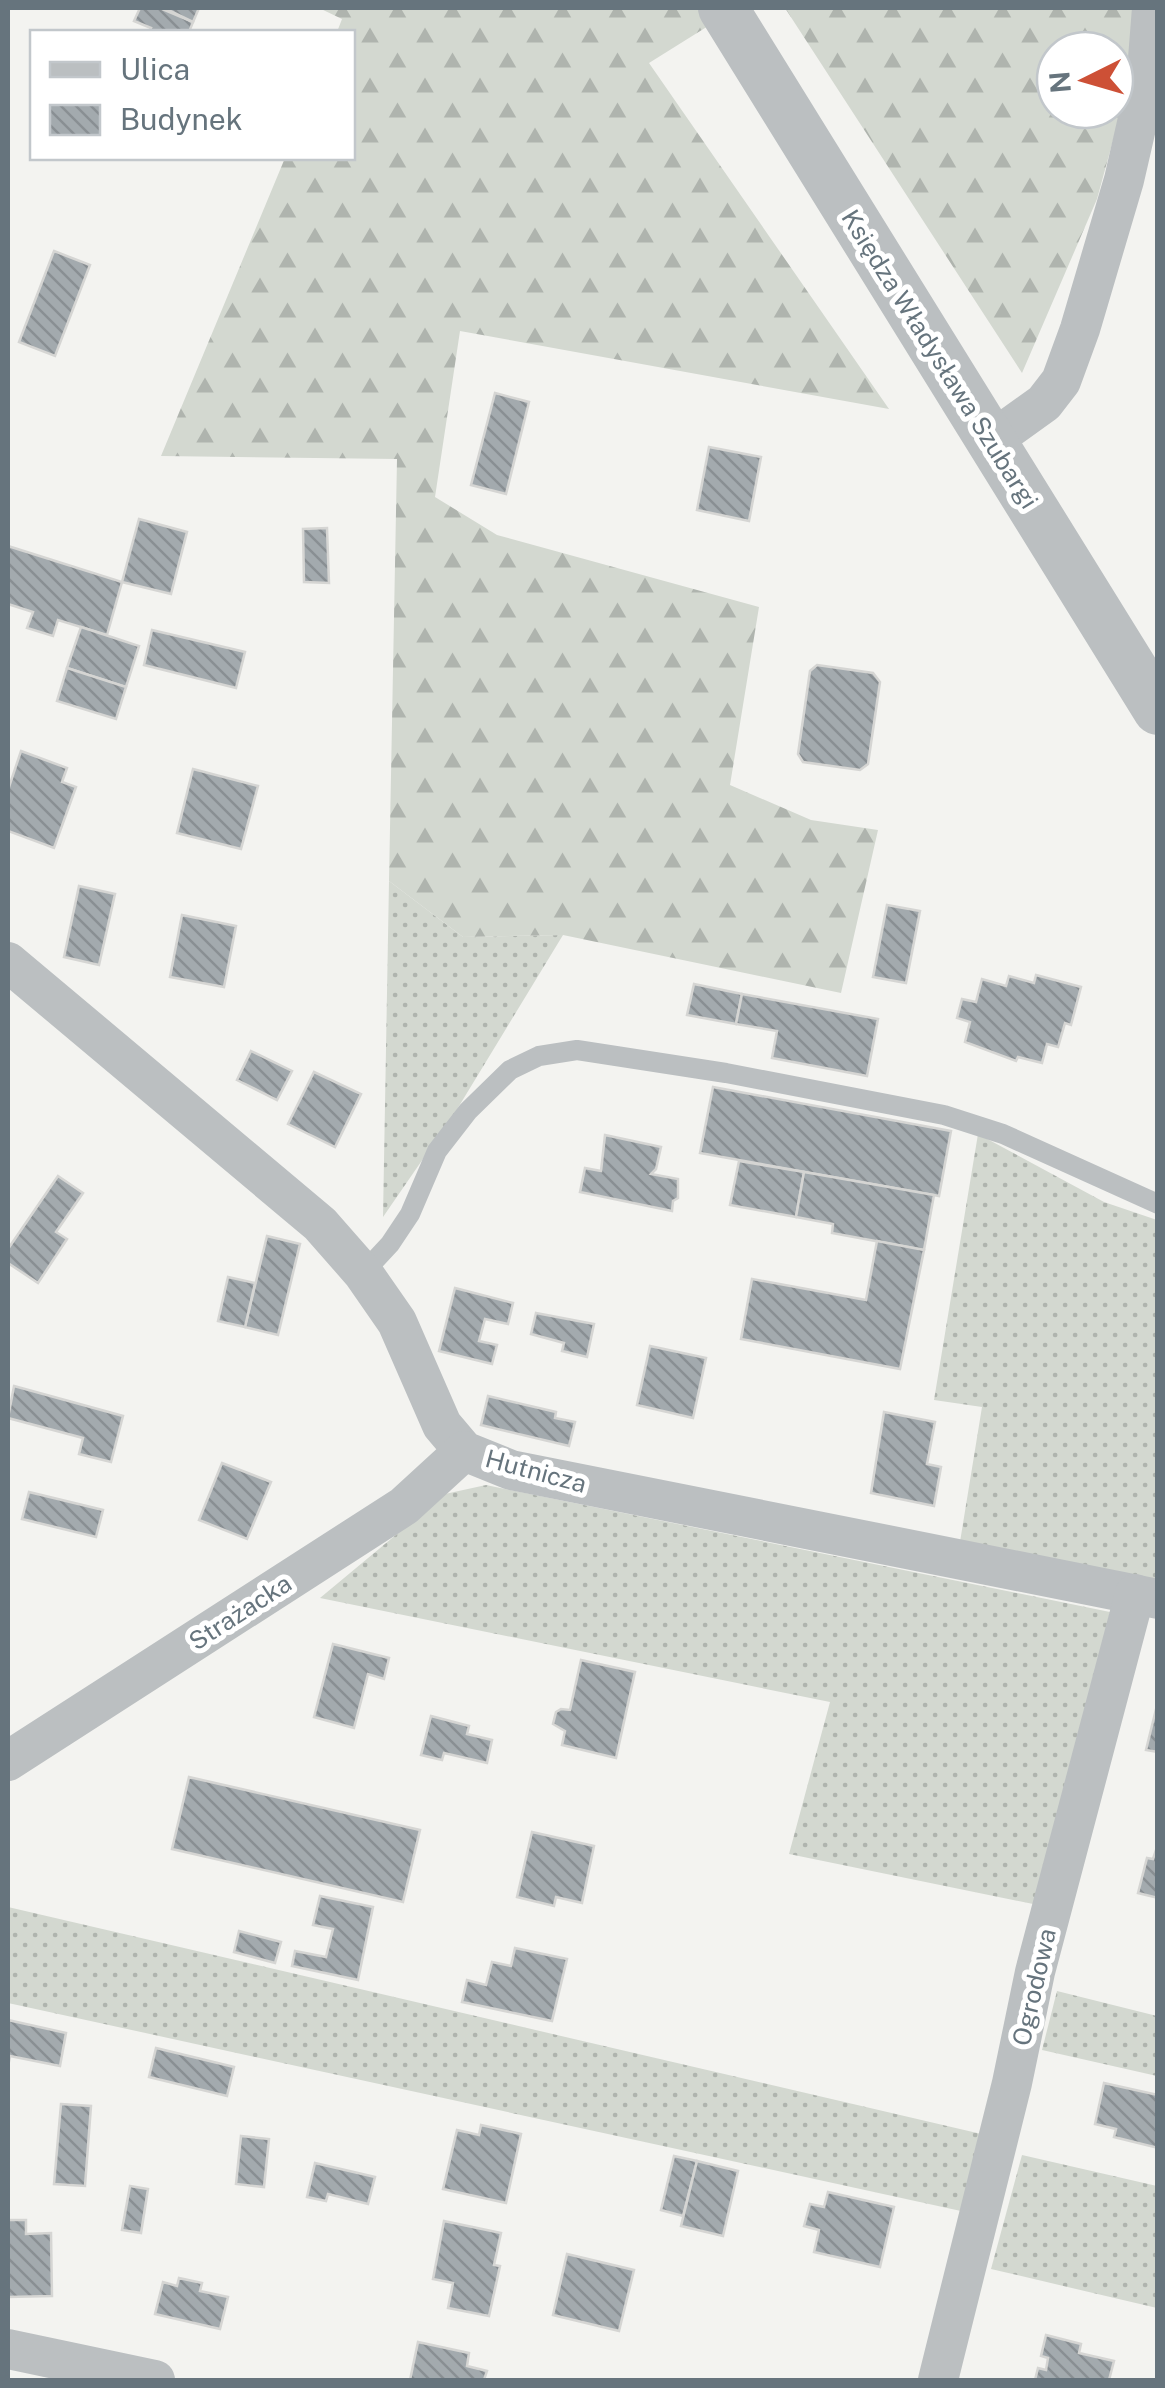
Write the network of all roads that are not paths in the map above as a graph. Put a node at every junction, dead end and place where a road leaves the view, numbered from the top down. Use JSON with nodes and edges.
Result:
{"nodes":[{"id":1,"x":723,"y":8,"type":"edge"},
{"id":2,"x":1152,"y":8,"type":"edge"},
{"id":3,"x":990,"y":441,"type":"junction"},
{"id":4,"x":1158,"y":710,"type":"edge"},
{"id":5,"x":8,"y":962,"type":"edge"},
{"id":6,"x":1158,"y":1204,"type":"edge"},
{"id":7,"x":363,"y":1273,"type":"junction"},
{"id":8,"x":464,"y":1451,"type":"junction"},
{"id":9,"x":1146,"y":1597,"type":"edge"},
{"id":10,"x":8,"y":1761,"type":"edge"},
{"id":11,"x":8,"y":2349,"type":"edge"},
{"id":12,"x":155,"y":2380,"type":"edge"},
{"id":13,"x":938,"y":2380,"type":"edge"}],
"edges":[{"from":1,"to":3,"type":"street","name":"Księdza Władysława Szubargi"},
{"from":2,"to":3,"type":"street"},
{"from":3,"to":4,"type":"street","name":"Księdza Władysława Szubargi"},
{"from":5,"to":7,"type":"street","name":"Hutnicza"},
{"from":6,"to":7,"type":"lane"},
{"from":7,"to":8,"type":"street","name":"Hutnicza"},
{"from":8,"to":9,"type":"street","name":"Hutnicza"},
{"from":8,"to":10,"type":"street","name":"Strażacka"},
{"from":9,"to":13,"type":"street","name":"Ogrodowa"},
{"from":11,"to":12,"type":"street"}]}
